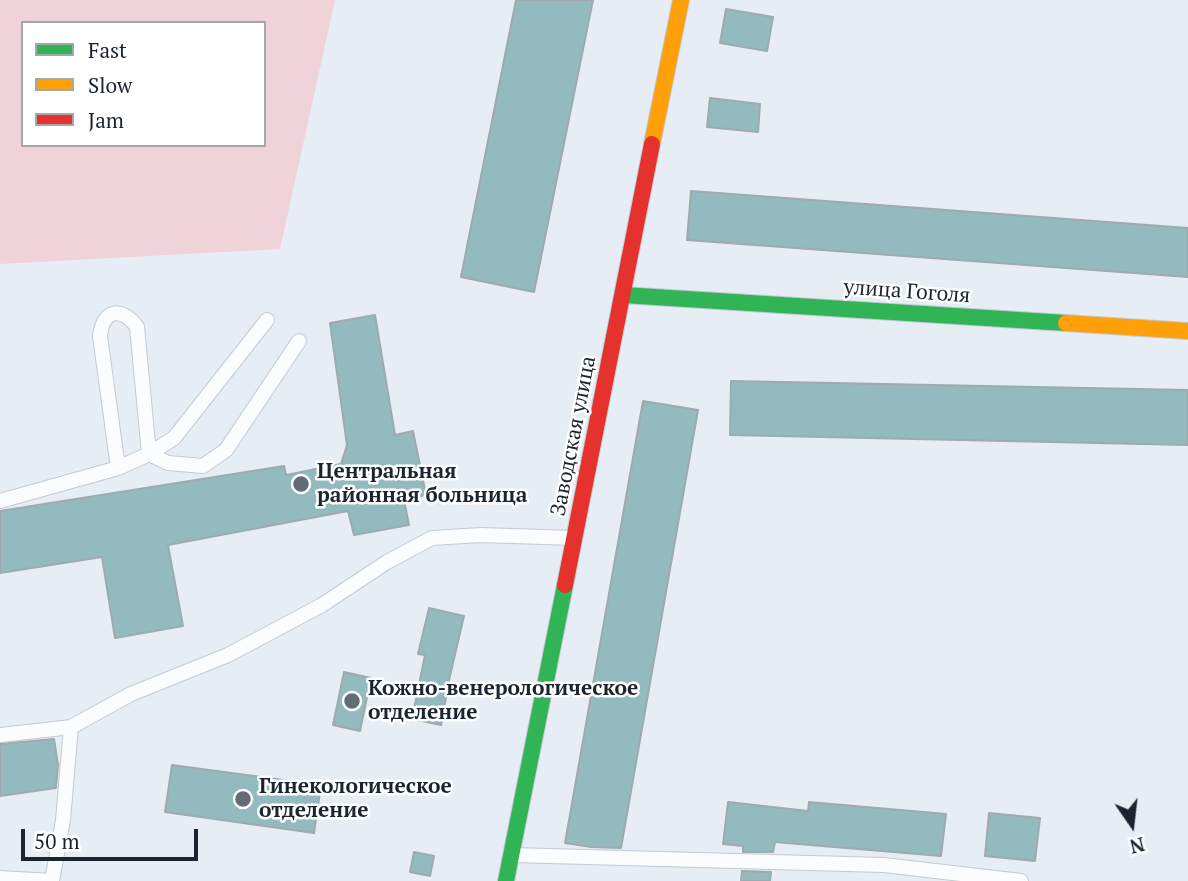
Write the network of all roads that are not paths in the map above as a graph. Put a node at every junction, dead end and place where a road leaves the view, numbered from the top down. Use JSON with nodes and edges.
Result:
{"nodes":[{"id":1,"x":681,"y":0,"type":"edge"},
{"id":2,"x":623,"y":295,"type":"junction"},
{"id":3,"x":267,"y":320,"type":"dead end"},
{"id":4,"x":1188,"y":331,"type":"edge"},
{"id":5,"x":299,"y":341,"type":"dead end"},
{"id":6,"x":149,"y":454,"type":"junction"},
{"id":7,"x":118,"y":468,"type":"junction"},
{"id":8,"x":0,"y":501,"type":"edge"},
{"id":9,"x":575,"y":538,"type":"junction"},
{"id":10,"x":71,"y":727,"type":"junction"},
{"id":11,"x":0,"y":735,"type":"edge"},
{"id":12,"x":512,"y":855,"type":"junction"},
{"id":13,"x":0,"y":878,"type":"edge"},
{"id":14,"x":52,"y":881,"type":"edge"},
{"id":15,"x":506,"y":881,"type":"edge"},
{"id":16,"x":1021,"y":881,"type":"edge"}],
"edges":[{"from":1,"to":2,"type":"street","name":"Заводская улица"},
{"from":2,"to":4,"type":"street","name":"улица Гоголя"},
{"from":2,"to":9,"type":"street","name":"Заводская улица"},
{"from":3,"to":6,"type":"lane"},
{"from":5,"to":6,"type":"lane"},
{"from":6,"to":7,"type":"lane"},
{"from":6,"to":7,"type":"lane"},
{"from":7,"to":8,"type":"lane"},
{"from":9,"to":10,"type":"lane"},
{"from":9,"to":12,"type":"street","name":"Заводская улица"},
{"from":10,"to":11,"type":"lane"},
{"from":10,"to":14,"type":"lane"},
{"from":12,"to":15,"type":"street","name":"Заводская улица"},
{"from":12,"to":16,"type":"lane"},
{"from":13,"to":14,"type":"lane"}]}
